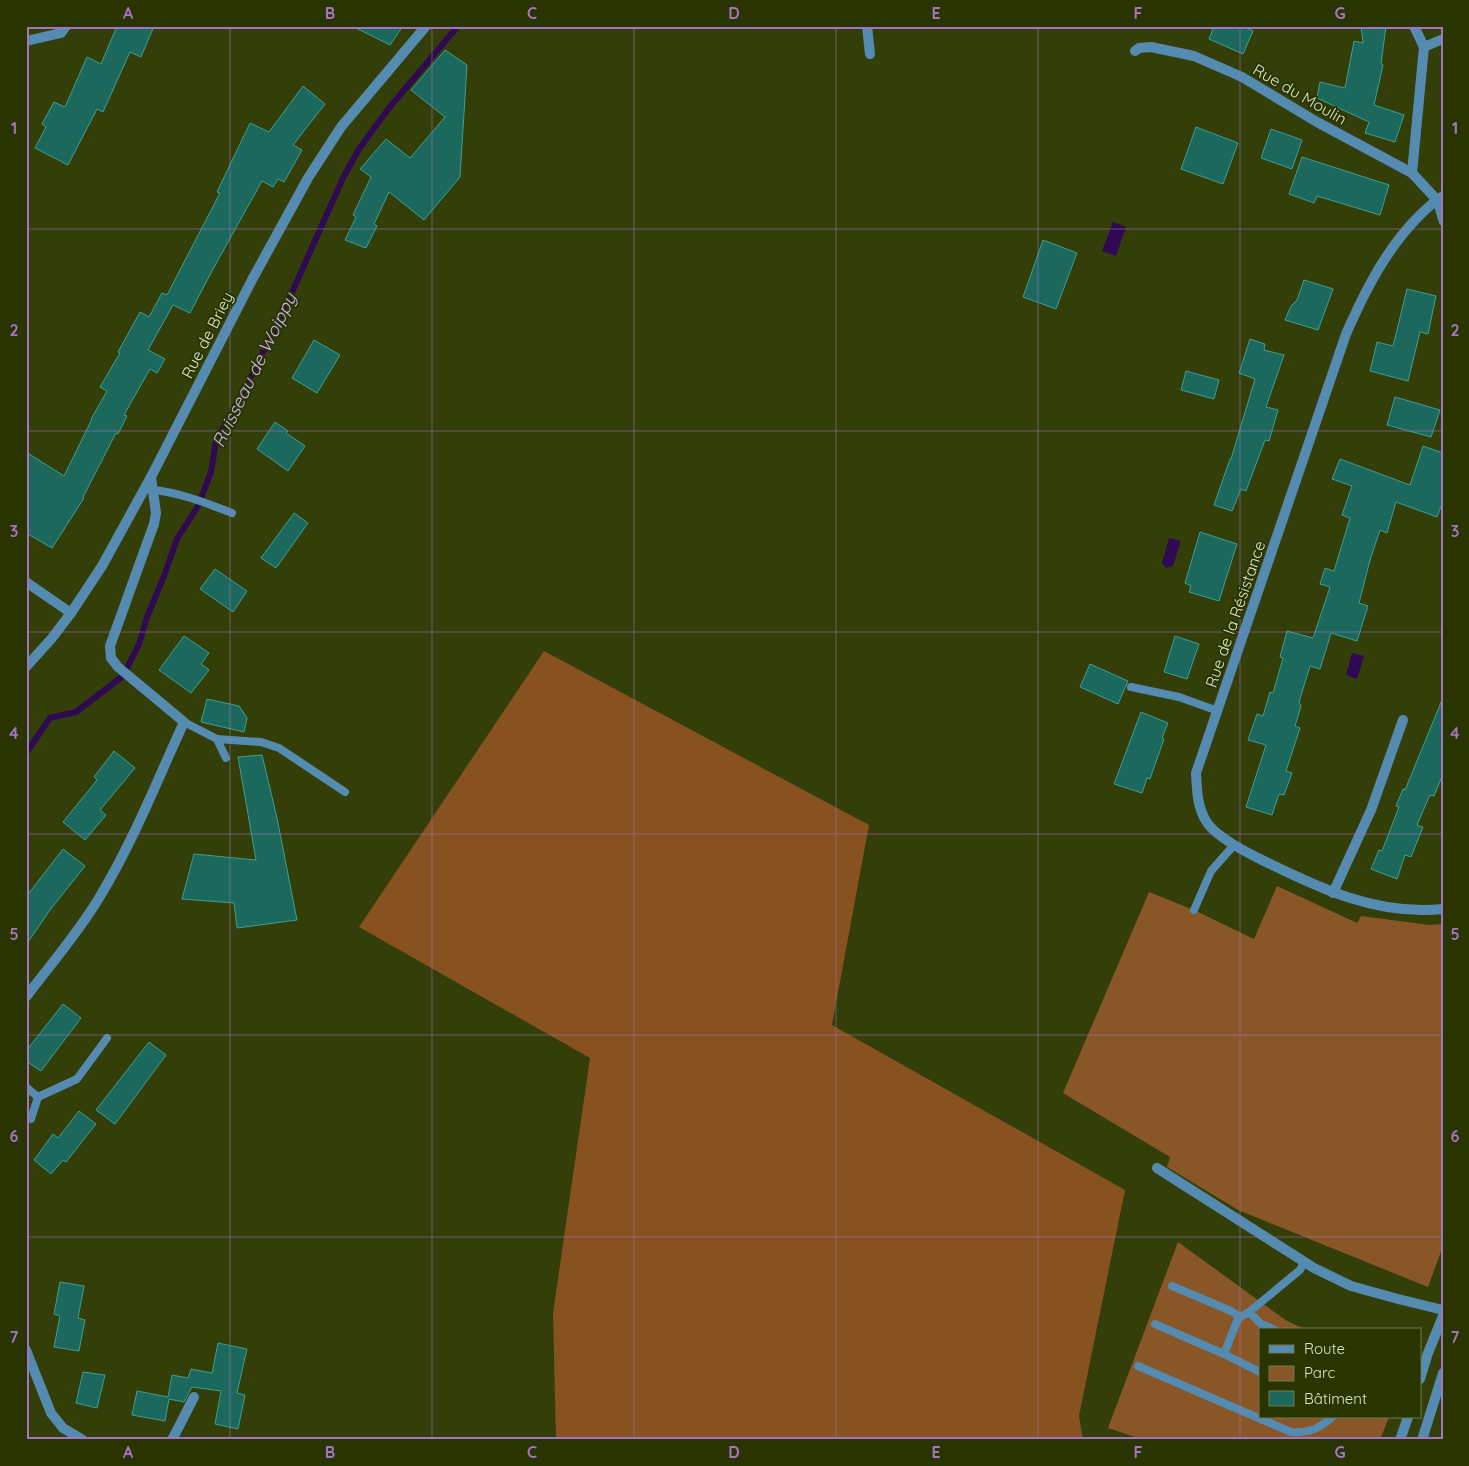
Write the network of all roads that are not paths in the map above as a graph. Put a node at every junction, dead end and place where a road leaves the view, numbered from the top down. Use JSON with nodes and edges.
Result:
{"nodes":[{"id":1,"x":66,"y":26,"type":"edge"},
{"id":2,"x":426,"y":26,"type":"edge"},
{"id":3,"x":867,"y":26,"type":"edge"},
{"id":4,"x":1414,"y":26,"type":"edge"},
{"id":5,"x":1443,"y":40,"type":"edge"},
{"id":6,"x":26,"y":41,"type":"edge"},
{"id":7,"x":1424,"y":47,"type":"junction"},
{"id":8,"x":1134,"y":51,"type":"dead end"},
{"id":9,"x":870,"y":54,"type":"dead end"},
{"id":10,"x":1412,"y":173,"type":"junction"},
{"id":11,"x":1439,"y":198,"type":"edge"},
{"id":12,"x":1443,"y":222,"type":"edge"},
{"id":13,"x":151,"y":476,"type":"junction"},
{"id":14,"x":154,"y":490,"type":"junction"},
{"id":15,"x":232,"y":513,"type":"dead end"},
{"id":16,"x":26,"y":582,"type":"edge"},
{"id":17,"x":71,"y":613,"type":"junction"},
{"id":18,"x":26,"y":667,"type":"edge"},
{"id":19,"x":1131,"y":687,"type":"dead end"},
{"id":20,"x":1218,"y":711,"type":"junction"},
{"id":21,"x":1403,"y":720,"type":"dead end"},
{"id":22,"x":184,"y":722,"type":"junction"},
{"id":23,"x":217,"y":739,"type":"junction"},
{"id":24,"x":226,"y":758,"type":"dead end"},
{"id":25,"x":345,"y":792,"type":"dead end"},
{"id":26,"x":1234,"y":845,"type":"junction"},
{"id":27,"x":1333,"y":893,"type":"junction"},
{"id":28,"x":1443,"y":909,"type":"edge"},
{"id":29,"x":1194,"y":910,"type":"dead end"},
{"id":30,"x":26,"y":997,"type":"edge"},
{"id":31,"x":107,"y":1038,"type":"dead end"},
{"id":32,"x":26,"y":1087,"type":"edge"},
{"id":33,"x":38,"y":1097,"type":"junction"},
{"id":34,"x":31,"y":1118,"type":"dead end"},
{"id":35,"x":1157,"y":1168,"type":"dead end"},
{"id":36,"x":1304,"y":1262,"type":"junction"},
{"id":37,"x":1172,"y":1286,"type":"dead end"},
{"id":38,"x":1443,"y":1310,"type":"edge"},
{"id":39,"x":1249,"y":1312,"type":"junction"},
{"id":40,"x":1443,"y":1316,"type":"edge"},
{"id":41,"x":1240,"y":1317,"type":"junction"},
{"id":42,"x":1155,"y":1324,"type":"dead end"},
{"id":43,"x":1270,"y":1328,"type":"edge"},
{"id":44,"x":26,"y":1350,"type":"edge"},
{"id":45,"x":1224,"y":1354,"type":"junction"},
{"id":46,"x":1138,"y":1366,"type":"dead end"},
{"id":47,"x":1259,"y":1372,"type":"edge"},
{"id":48,"x":1443,"y":1373,"type":"edge"},
{"id":49,"x":1422,"y":1374,"type":"edge"},
{"id":50,"x":194,"y":1397,"type":"dead end"},
{"id":51,"x":1331,"y":1418,"type":"edge"},
{"id":52,"x":1408,"y":1418,"type":"edge"},
{"id":53,"x":83,"y":1440,"type":"edge"},
{"id":54,"x":172,"y":1440,"type":"edge"},
{"id":55,"x":1400,"y":1440,"type":"edge"},
{"id":56,"x":1422,"y":1440,"type":"edge"}],
"edges":[{"from":1,"to":6,"type":"street"},
{"from":2,"to":13,"type":"street","name":"Rue de Briey"},
{"from":3,"to":9,"type":"street"},
{"from":4,"to":7,"type":"street"},
{"from":5,"to":7,"type":"street"},
{"from":7,"to":10,"type":"street"},
{"from":8,"to":10,"type":"street","name":"Rue du Moulin"},
{"from":10,"to":11,"type":"street","name":"Rue du Moulin"},
{"from":11,"to":12,"type":"lane"},
{"from":11,"to":20,"type":"street","name":"Rue de la Résistance"},
{"from":13,"to":14,"type":"street"},
{"from":13,"to":17,"type":"street","name":"Rue de Briey"},
{"from":14,"to":15,"type":"lane"},
{"from":14,"to":22,"type":"street"},
{"from":16,"to":17,"type":"street"},
{"from":17,"to":18,"type":"street","name":"Rue de Briey"},
{"from":19,"to":20,"type":"lane"},
{"from":20,"to":26,"type":"street","name":"Rue de la Résistance"},
{"from":21,"to":27,"type":"street"},
{"from":22,"to":23,"type":"lane"},
{"from":22,"to":30,"type":"street"},
{"from":23,"to":24,"type":"lane"},
{"from":23,"to":25,"type":"lane"},
{"from":26,"to":27,"type":"street","name":"Rue de la Résistance"},
{"from":26,"to":29,"type":"lane"},
{"from":27,"to":28,"type":"street","name":"Rue de la Résistance"},
{"from":31,"to":33,"type":"lane"},
{"from":32,"to":33,"type":"lane"},
{"from":33,"to":34,"type":"lane"},
{"from":35,"to":36,"type":"street"},
{"from":36,"to":38,"type":"street"},
{"from":36,"to":39,"type":"lane"},
{"from":37,"to":41,"type":"lane"},
{"from":39,"to":41,"type":"lane"},
{"from":39,"to":43,"type":"lane"},
{"from":40,"to":49,"type":"street"},
{"from":41,"to":45,"type":"lane"},
{"from":42,"to":45,"type":"lane"},
{"from":44,"to":53,"type":"street"},
{"from":45,"to":47,"type":"lane"},
{"from":46,"to":51,"type":"lane"},
{"from":48,"to":56,"type":"street"},
{"from":50,"to":54,"type":"street"},
{"from":52,"to":55,"type":"street"}]}
